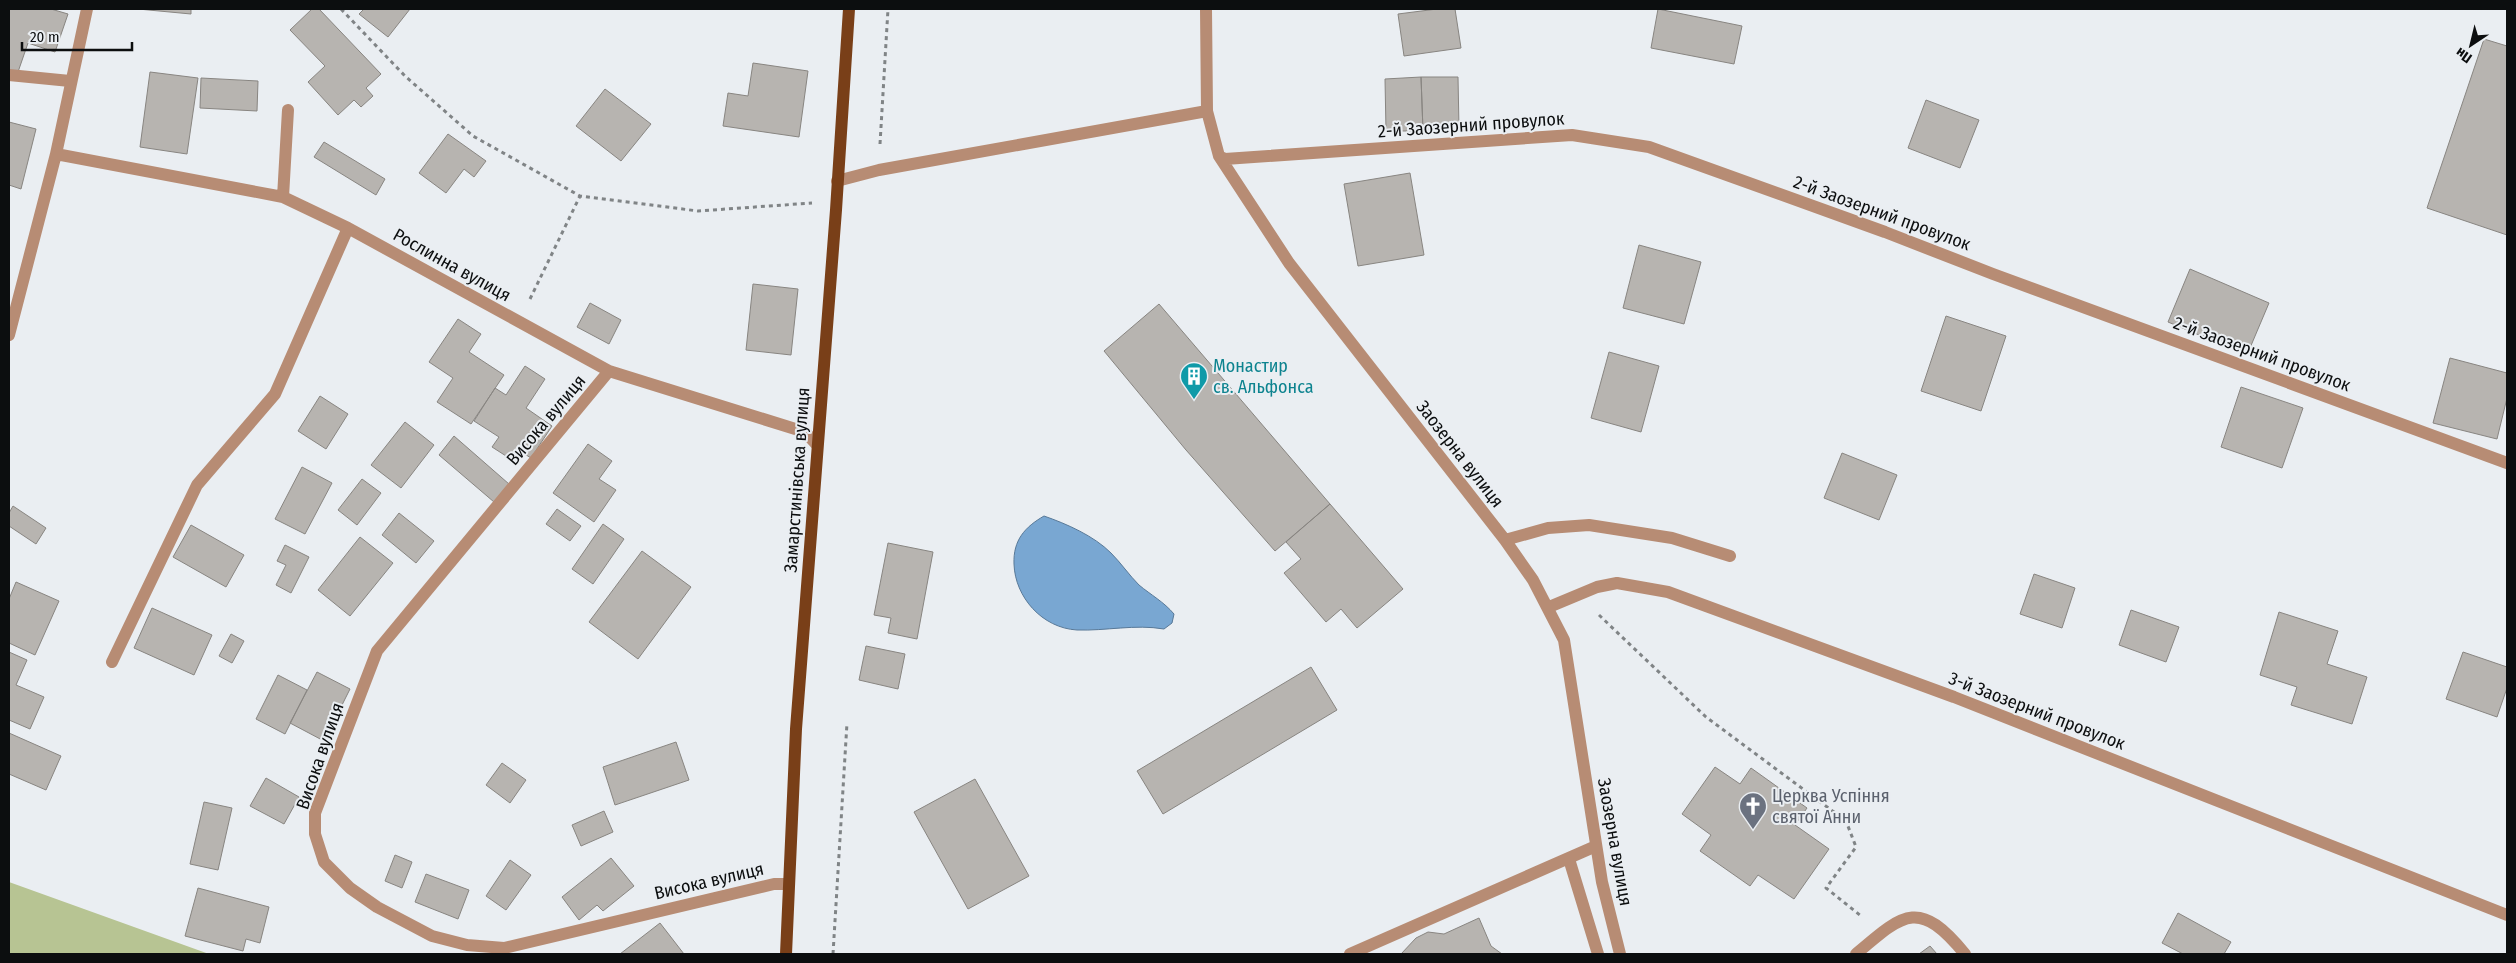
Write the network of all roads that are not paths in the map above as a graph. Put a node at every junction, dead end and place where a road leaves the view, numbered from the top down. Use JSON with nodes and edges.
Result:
{"nodes":[{"id":1,"x":87,"y":9,"type":"edge"},
{"id":2,"x":849,"y":9,"type":"edge"},
{"id":3,"x":1206,"y":9,"type":"edge"},
{"id":4,"x":9,"y":74,"type":"edge"},
{"id":5,"x":70,"y":81,"type":"junction"},
{"id":6,"x":288,"y":110,"type":"dead end"},
{"id":7,"x":1207,"y":111,"type":"junction"},
{"id":8,"x":56,"y":154,"type":"junction"},
{"id":9,"x":1220,"y":156,"type":"junction"},
{"id":10,"x":837,"y":181,"type":"junction"},
{"id":11,"x":283,"y":197,"type":"junction"},
{"id":12,"x":348,"y":228,"type":"junction"},
{"id":13,"x":9,"y":335,"type":"edge"},
{"id":14,"x":609,"y":371,"type":"junction"},
{"id":15,"x":817,"y":445,"type":"junction"},
{"id":16,"x":2507,"y":464,"type":"edge"},
{"id":17,"x":1504,"y":540,"type":"junction"},
{"id":18,"x":1730,"y":556,"type":"dead end"},
{"id":19,"x":1548,"y":607,"type":"junction"},
{"id":20,"x":112,"y":662,"type":"dead end"},
{"id":21,"x":1596,"y":846,"type":"junction"},
{"id":22,"x":1569,"y":859,"type":"junction"},
{"id":23,"x":788,"y":884,"type":"junction"},
{"id":24,"x":2507,"y":915,"type":"edge"},
{"id":25,"x":786,"y":954,"type":"edge"},
{"id":26,"x":1350,"y":954,"type":"edge"},
{"id":27,"x":1598,"y":954,"type":"edge"},
{"id":28,"x":1620,"y":954,"type":"edge"},
{"id":29,"x":1856,"y":954,"type":"edge"},
{"id":30,"x":1965,"y":954,"type":"edge"}],
"edges":[{"from":1,"to":5,"type":"street"},
{"from":2,"to":10,"type":"main road","name":"Замарстинівська вулиця"},
{"from":3,"to":7,"type":"street","name":"Заозерна вулиця"},
{"from":4,"to":5,"type":"street"},
{"from":5,"to":8,"type":"street"},
{"from":6,"to":11,"type":"street"},
{"from":7,"to":9,"type":"street","name":"Заозерна вулиця"},
{"from":7,"to":10,"type":"street"},
{"from":8,"to":11,"type":"street","name":"Рослинна вулиця"},
{"from":8,"to":13,"type":"street"},
{"from":9,"to":16,"type":"street","name":"2-й Заозерний провулок"},
{"from":9,"to":17,"type":"street","name":"Заозерна вулиця"},
{"from":10,"to":15,"type":"main road","name":"Замарстинівська вулиця"},
{"from":11,"to":12,"type":"street","name":"Рослинна вулиця"},
{"from":12,"to":14,"type":"street","name":"Рослинна вулиця"},
{"from":12,"to":20,"type":"street"},
{"from":14,"to":15,"type":"street","name":"Рослинна вулиця"},
{"from":14,"to":23,"type":"street","name":"Висока вулиця"},
{"from":15,"to":23,"type":"main road","name":"Замарстинівська вулиця"},
{"from":17,"to":18,"type":"street"},
{"from":17,"to":19,"type":"street","name":"Заозерна вулиця"},
{"from":19,"to":21,"type":"street","name":"Заозерна вулиця"},
{"from":19,"to":24,"type":"street","name":"3-й Заозерний провулок"},
{"from":21,"to":22,"type":"street"},
{"from":21,"to":28,"type":"street","name":"Заозерна вулиця"},
{"from":22,"to":26,"type":"street"},
{"from":22,"to":27,"type":"street"},
{"from":23,"to":25,"type":"main road","name":"Замарстинівська вулиця"},
{"from":29,"to":30,"type":"street"}]}
